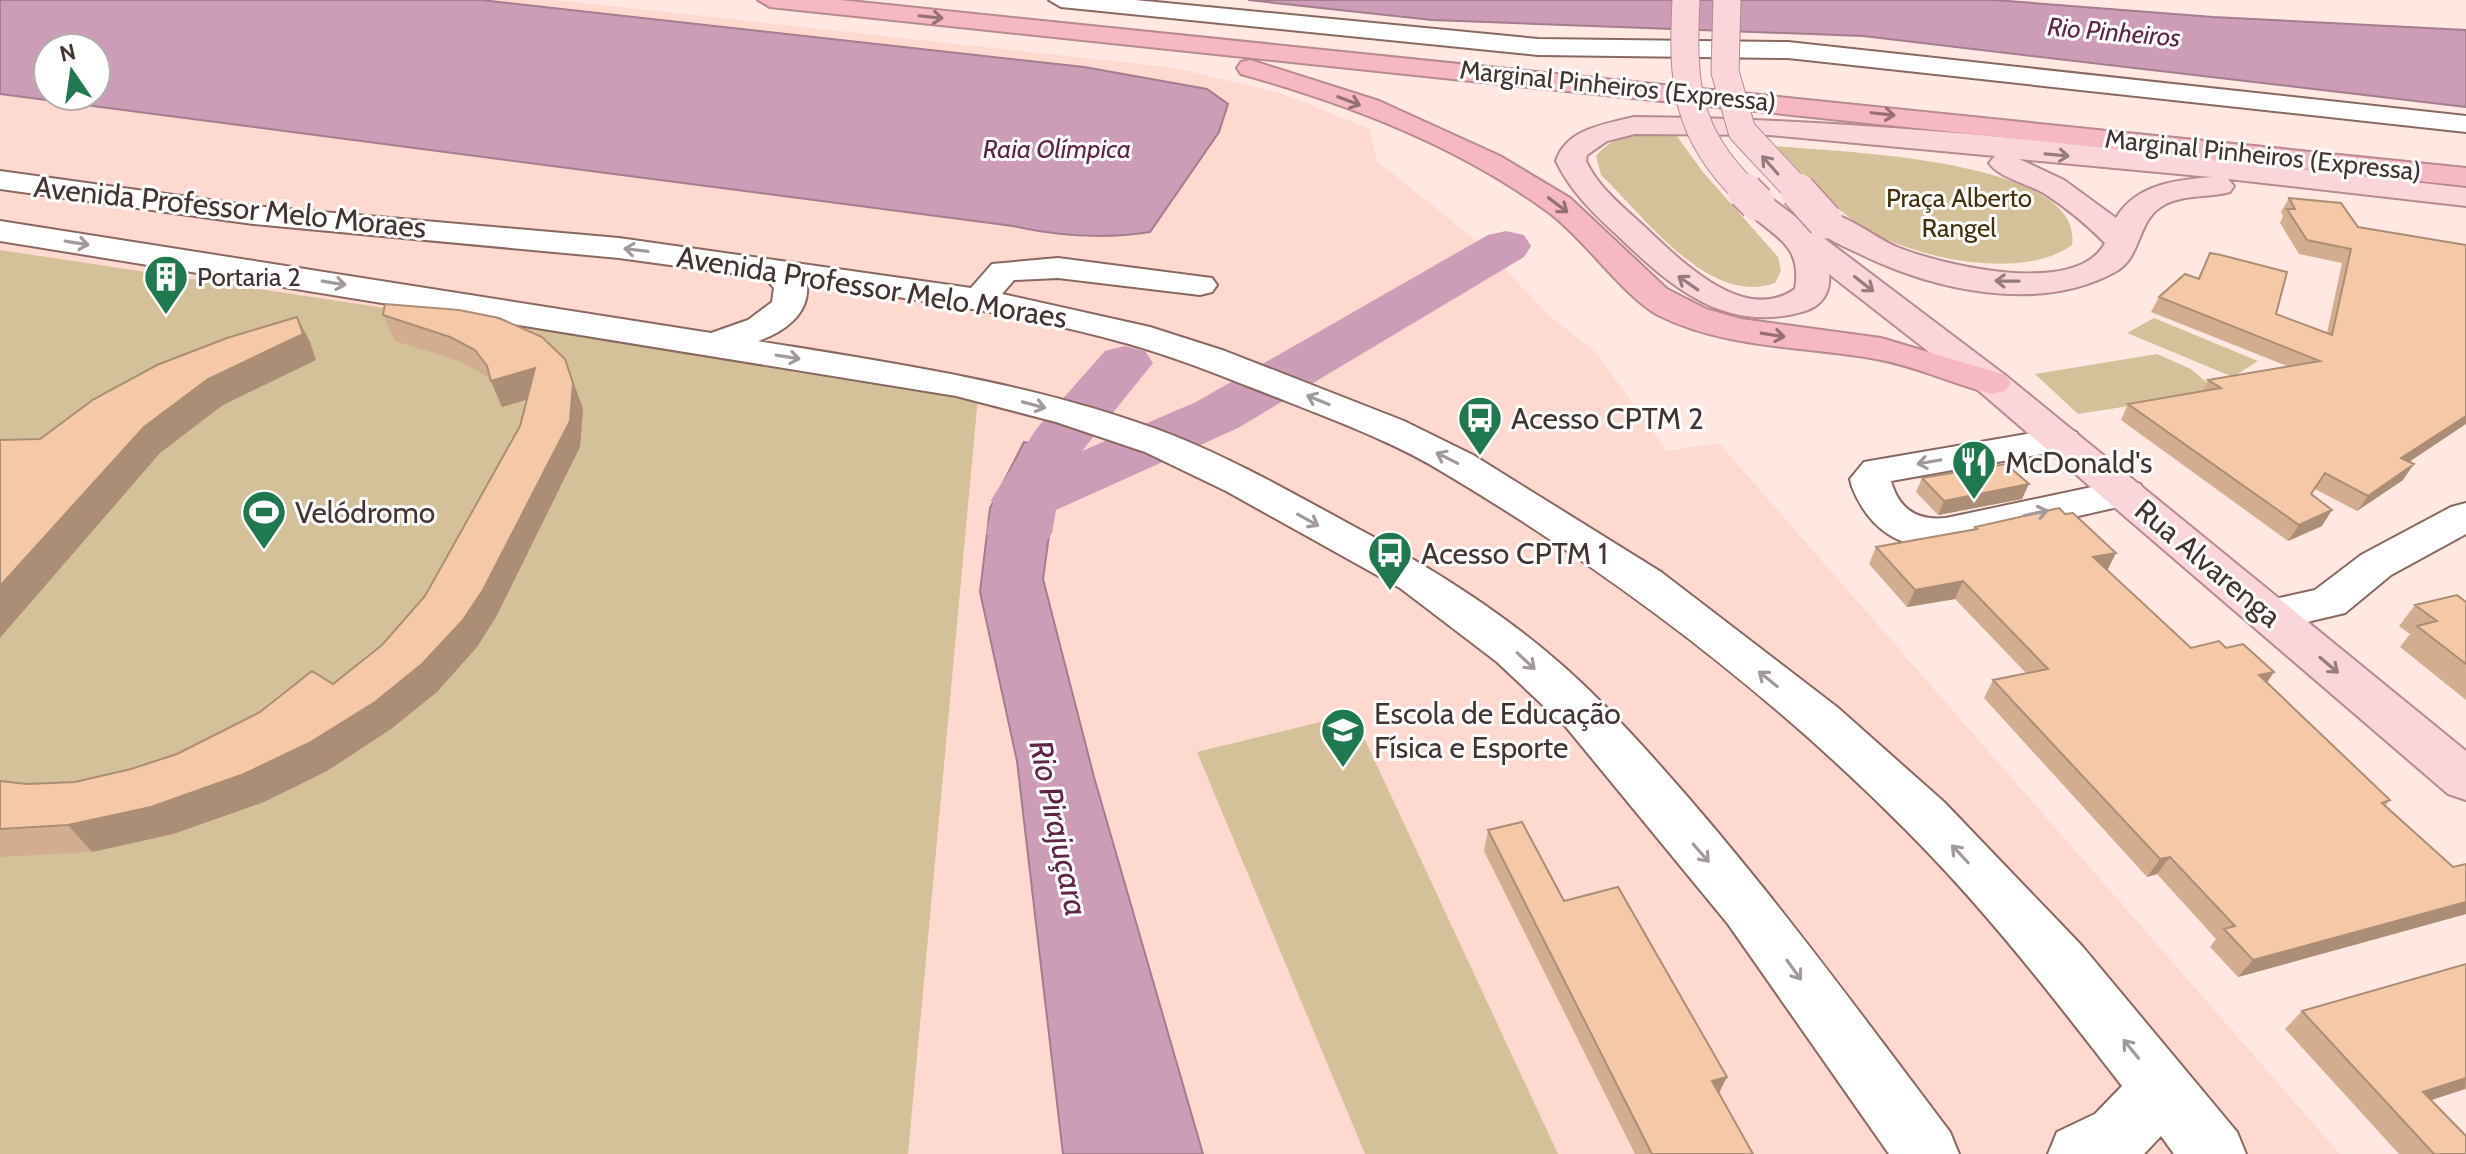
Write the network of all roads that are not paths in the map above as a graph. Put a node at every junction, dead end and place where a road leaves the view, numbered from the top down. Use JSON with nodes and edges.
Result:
{"nodes":[{"id":1,"x":770,"y":0,"type":"edge"},
{"id":2,"x":1061,"y":0,"type":"edge"},
{"id":3,"x":1686,"y":0,"type":"edge"},
{"id":4,"x":1727,"y":0,"type":"edge"},
{"id":5,"x":1112,"y":35,"type":"junction"},
{"id":6,"x":1230,"y":46,"type":"junction"},
{"id":7,"x":2466,"y":124,"type":"edge"},
{"id":8,"x":1769,"y":126,"type":"junction"},
{"id":9,"x":1868,"y":138,"type":"junction"},
{"id":10,"x":2200,"y":167,"type":"junction"},
{"id":11,"x":2466,"y":177,"type":"edge"},
{"id":12,"x":0,"y":180,"type":"edge"},
{"id":13,"x":2466,"y":185,"type":"edge"},
{"id":14,"x":2466,"y":197,"type":"edge"},
{"id":15,"x":2466,"y":206,"type":"edge"},
{"id":16,"x":1813,"y":229,"type":"junction"},
{"id":17,"x":0,"y":231,"type":"edge"},
{"id":18,"x":2123,"y":243,"type":"junction"},
{"id":19,"x":774,"y":268,"type":"junction"},
{"id":20,"x":1200,"y":285,"type":"dead end"},
{"id":21,"x":980,"y":299,"type":"junction"},
{"id":22,"x":712,"y":345,"type":"junction"},
{"id":23,"x":1992,"y":383,"type":"junction"},
{"id":24,"x":2062,"y":440,"type":"junction"},
{"id":25,"x":2125,"y":493,"type":"junction"},
{"id":26,"x":2466,"y":516,"type":"edge"},
{"id":27,"x":2269,"y":615,"type":"junction"},
{"id":28,"x":2466,"y":780,"type":"edge"},
{"id":29,"x":2160,"y":1086,"type":"junction"},
{"id":30,"x":1928,"y":1154,"type":"edge"},
{"id":31,"x":2080,"y":1154,"type":"edge"},
{"id":32,"x":2214,"y":1154,"type":"edge"}],
"edges":[{"from":1,"to":5,"type":"highway","name":"Marginal Pinheiros (Expressa)","one_way":true},
{"from":2,"to":7,"type":"street"},
{"from":3,"to":16,"type":"main road","name":"Rua Alvarenga","bridge":true},
{"from":16,"to":4,"type":"main road","one_way":true,"bridge":true},
{"from":5,"to":6,"type":"highway","name":"Marginal Pinheiros (Expressa)"},
{"from":5,"to":23,"type":"highway","one_way":true},
{"from":6,"to":8,"type":"highway"},
{"from":6,"to":11,"type":"highway","name":"Marginal Pinheiros (Expressa)","one_way":true},
{"from":8,"to":9,"type":"main road"},
{"from":16,"to":8,"type":"main road","one_way":true},
{"from":9,"to":10,"type":"main road","one_way":true},
{"from":9,"to":18,"type":"main road"},
{"from":10,"to":13,"type":"highway"},
{"from":10,"to":14,"type":"main road"},
{"from":19,"to":12,"type":"street","name":"Avenida Professor Melo Moraes","one_way":true},
{"from":15,"to":18,"type":"main road"},
{"from":18,"to":16,"type":"main road","one_way":true},
{"from":16,"to":23,"type":"main road","name":"Rua Alvarenga","one_way":true},
{"from":17,"to":22,"type":"street","name":"Avenida Professor Melo Moraes","one_way":true},
{"from":19,"to":21,"type":"street","name":"Avenida Professor Melo Moraes"},
{"from":19,"to":22,"type":"street"},
{"from":20,"to":21,"type":"street"},
{"from":29,"to":21,"type":"street","name":"Avenida Professor Melo Moraes","one_way":true},
{"from":22,"to":30,"type":"street","name":"Avenida Professor Melo Moraes","one_way":true},
{"from":23,"to":24,"type":"main road","name":"Rua Alvarenga"},
{"from":24,"to":25,"type":"main road","name":"Rua Alvarenga"},
{"from":24,"to":25,"type":"street","one_way":true},
{"from":25,"to":27,"type":"main road","name":"Rua Alvarenga"},
{"from":26,"to":27,"type":"street"},
{"from":27,"to":28,"type":"main road","name":"Rua Alvarenga","one_way":true},
{"from":29,"to":31,"type":"street"},
{"from":29,"to":32,"type":"street","name":"Avenida Professor Melo Moraes"}]}
